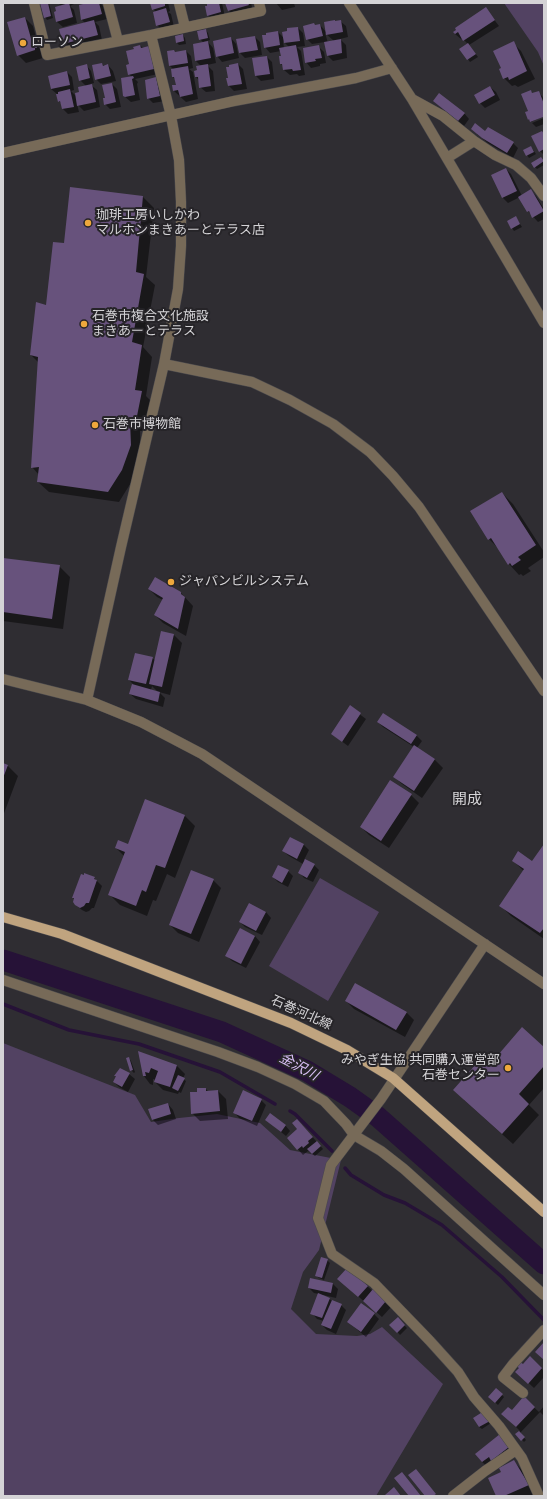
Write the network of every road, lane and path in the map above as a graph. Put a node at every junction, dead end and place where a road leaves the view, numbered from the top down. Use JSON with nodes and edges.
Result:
{"nodes":[{"id":1,"x":34,"y":3,"type":"edge"},
{"id":2,"x":108,"y":3,"type":"edge"},
{"id":3,"x":179,"y":3,"type":"edge"},
{"id":4,"x":259,"y":3,"type":"edge"},
{"id":5,"x":349,"y":3,"type":"edge"},
{"id":6,"x":185,"y":27,"type":"junction"},
{"id":7,"x":152,"y":35,"type":"junction"},
{"id":8,"x":118,"y":41,"type":"junction"},
{"id":9,"x":392,"y":68,"type":"junction"},
{"id":10,"x":412,"y":99,"type":"junction"},
{"id":11,"x":171,"y":116,"type":"junction"},
{"id":12,"x":474,"y":141,"type":"junction"},
{"id":13,"x":3,"y":153,"type":"edge"},
{"id":14,"x":447,"y":158,"type":"junction"},
{"id":15,"x":544,"y":196,"type":"edge"},
{"id":16,"x":544,"y":323,"type":"edge"},
{"id":17,"x":164,"y":364,"type":"junction"},
{"id":18,"x":3,"y":678,"type":"edge"},
{"id":19,"x":544,"y":691,"type":"edge"},
{"id":20,"x":88,"y":700,"type":"junction"},
{"id":21,"x":3,"y":917,"type":"edge"},
{"id":22,"x":485,"y":944,"type":"junction"},
{"id":23,"x":3,"y":980,"type":"edge"},
{"id":24,"x":544,"y":984,"type":"edge"},
{"id":25,"x":393,"y":1078,"type":"junction"},
{"id":26,"x":356,"y":1131,"type":"junction"},
{"id":27,"x":544,"y":1212,"type":"edge"},
{"id":28,"x":544,"y":1295,"type":"edge"},
{"id":29,"x":544,"y":1330,"type":"edge"},
{"id":30,"x":524,"y":1393,"type":"dead end"},
{"id":31,"x":516,"y":1450,"type":"junction"},
{"id":32,"x":452,"y":1496,"type":"edge"},
{"id":33,"x":539,"y":1496,"type":"edge"}],
"edges":[{"from":1,"to":8,"type":"street"},
{"from":2,"to":8,"type":"street"},
{"from":3,"to":6,"type":"street"},
{"from":4,"to":6,"type":"street"},
{"from":5,"to":9,"type":"street"},
{"from":6,"to":7,"type":"street"},
{"from":7,"to":8,"type":"street"},
{"from":7,"to":11,"type":"street"},
{"from":9,"to":10,"type":"street"},
{"from":9,"to":11,"type":"street"},
{"from":10,"to":12,"type":"street"},
{"from":10,"to":14,"type":"street"},
{"from":11,"to":13,"type":"street"},
{"from":11,"to":17,"type":"street"},
{"from":12,"to":14,"type":"street"},
{"from":12,"to":15,"type":"street"},
{"from":14,"to":16,"type":"street"},
{"from":17,"to":19,"type":"street"},
{"from":17,"to":20,"type":"street"},
{"from":18,"to":20,"type":"street"},
{"from":20,"to":22,"type":"street"},
{"from":21,"to":25,"type":"main road","name":"石巻河北線"},
{"from":22,"to":24,"type":"street"},
{"from":22,"to":25,"type":"street"},
{"from":23,"to":26,"type":"street"},
{"from":25,"to":26,"type":"street"},
{"from":25,"to":27,"type":"main road","name":"石巻河北線"},
{"from":26,"to":28,"type":"street"},
{"from":26,"to":31,"type":"street"},
{"from":29,"to":30,"type":"street"},
{"from":31,"to":32,"type":"street"},
{"from":31,"to":33,"type":"street"}]}
